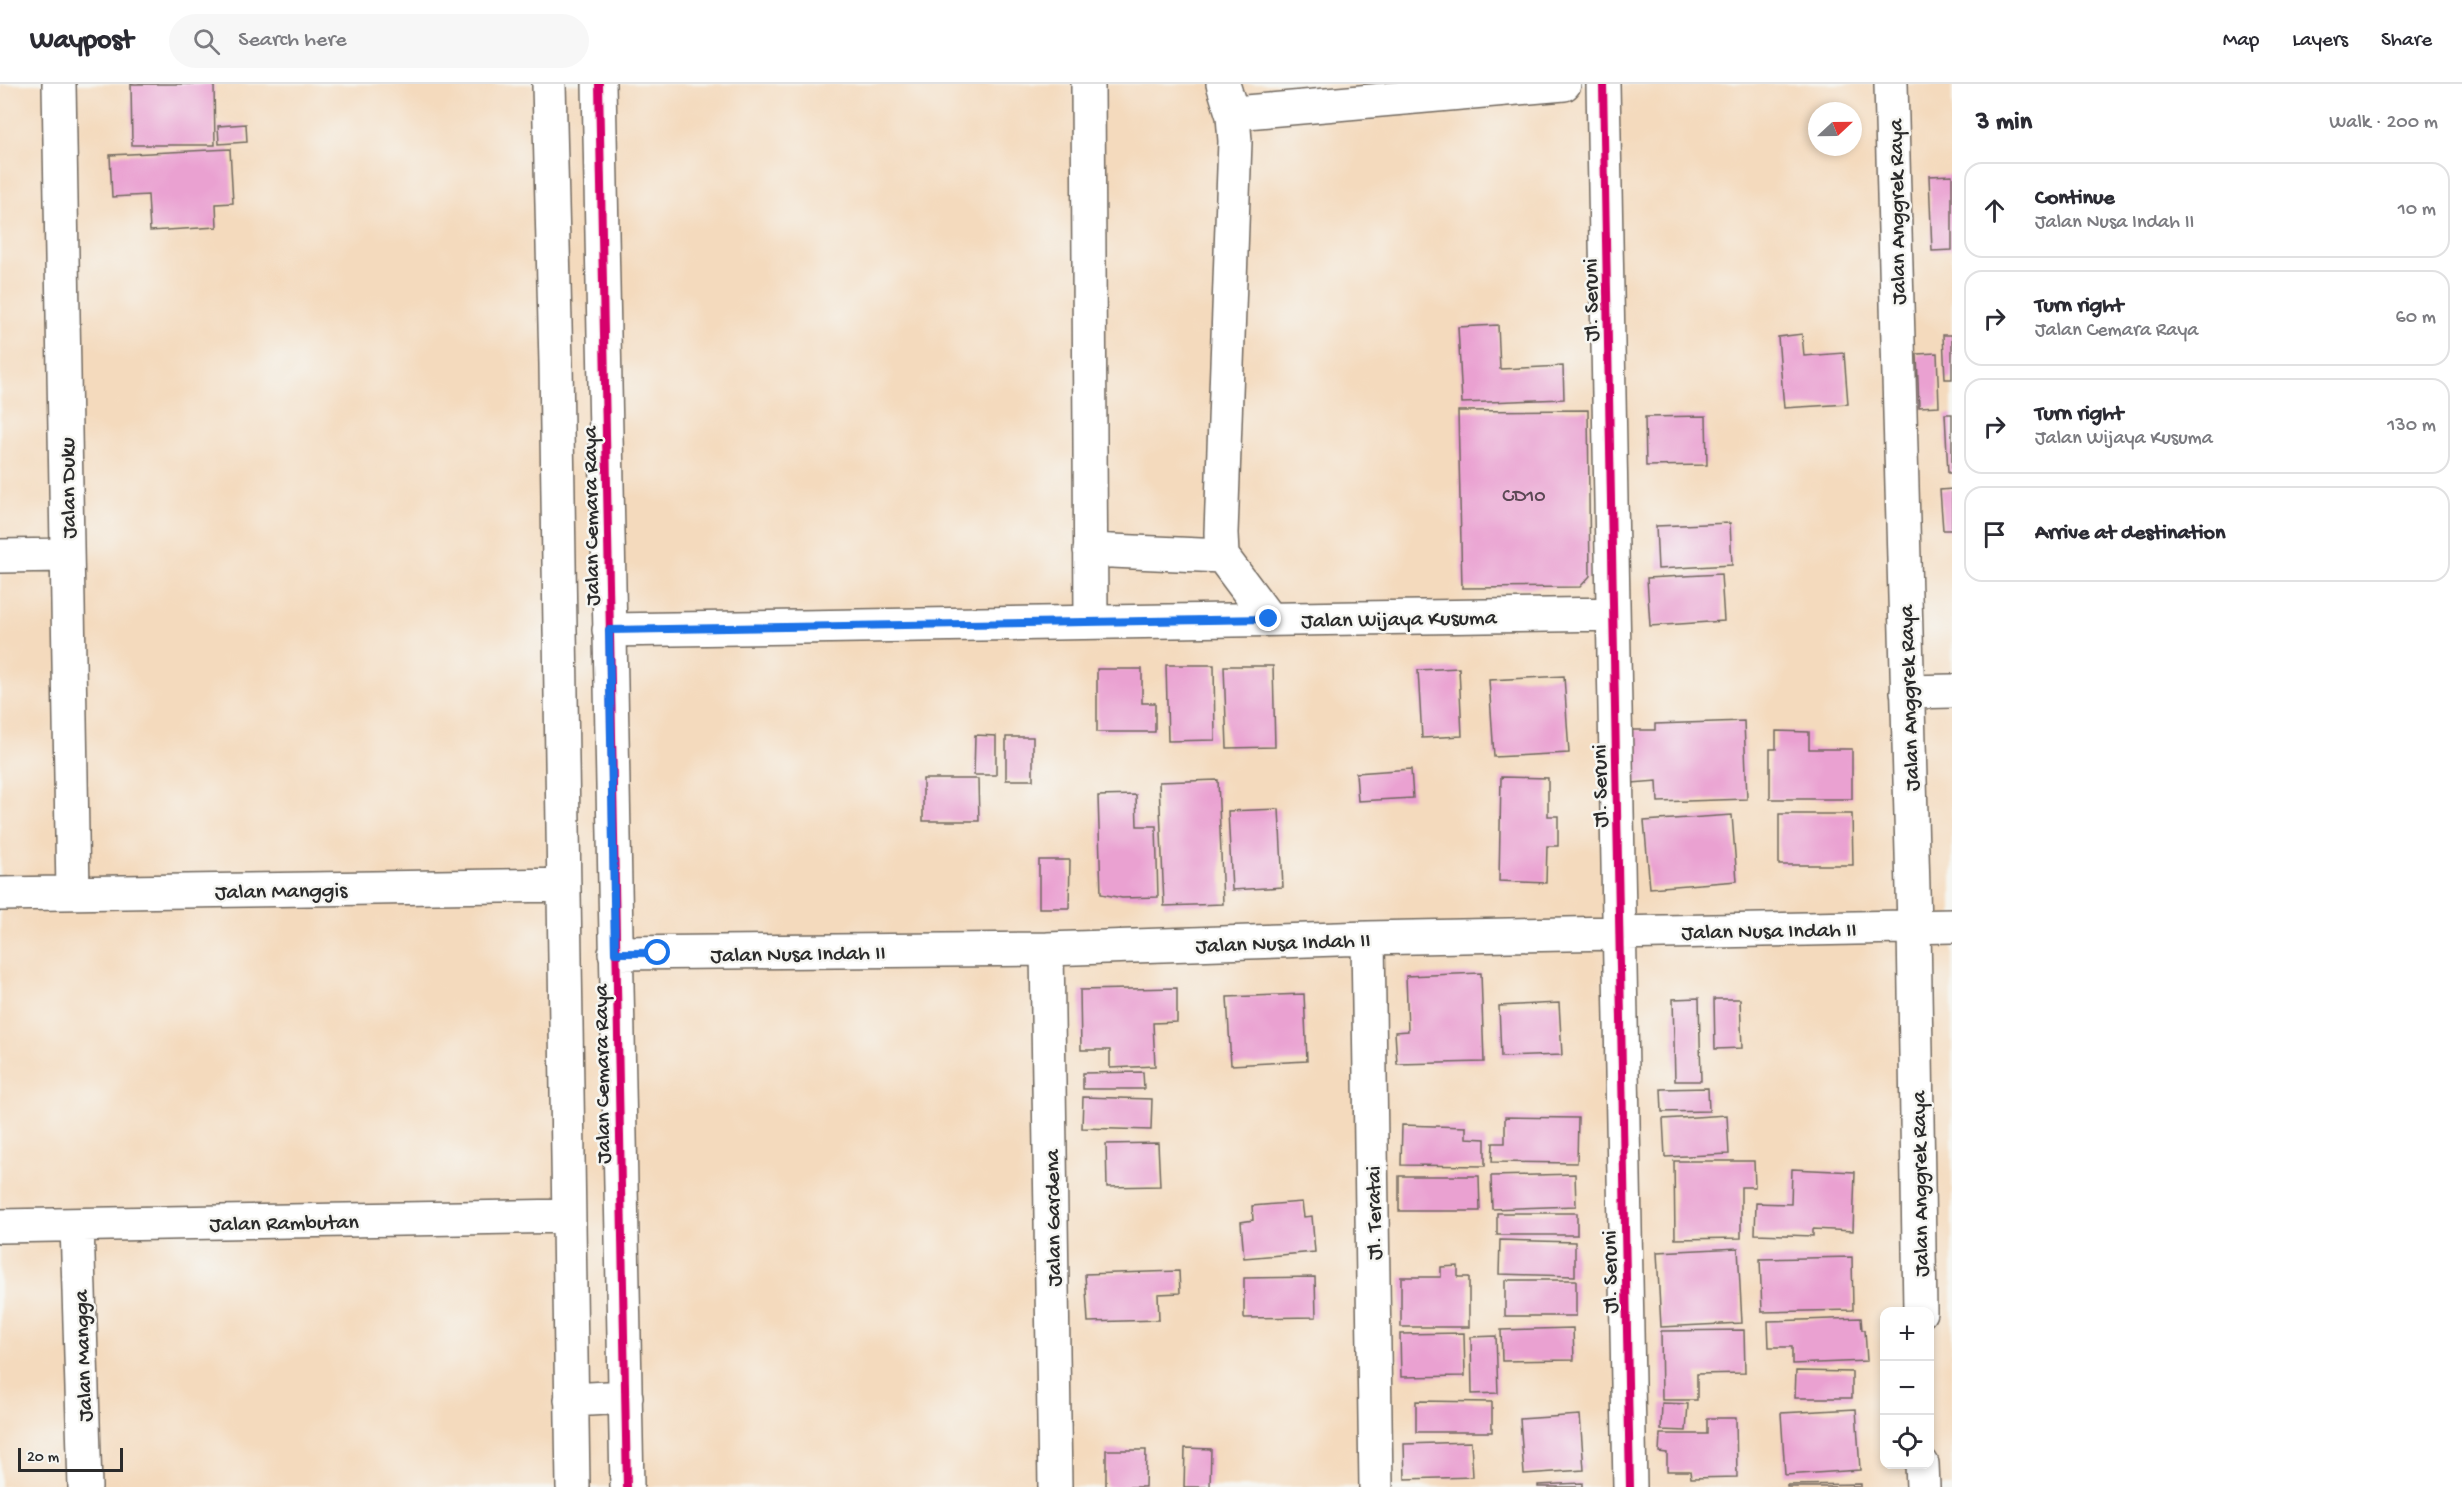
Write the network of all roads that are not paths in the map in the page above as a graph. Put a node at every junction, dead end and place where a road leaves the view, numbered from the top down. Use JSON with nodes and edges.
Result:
{"nodes":[{"id":1,"x":59,"y":84,"type":"edge"},
{"id":2,"x":549,"y":84,"type":"edge"},
{"id":3,"x":599,"y":84,"type":"edge"},
{"id":4,"x":1088,"y":84,"type":"edge"},
{"id":5,"x":1223,"y":84,"type":"edge"},
{"id":6,"x":1564,"y":84,"type":"edge"},
{"id":7,"x":1603,"y":84,"type":"edge"},
{"id":8,"x":1891,"y":84,"type":"edge"},
{"id":9,"x":1233,"y":116,"type":"junction"},
{"id":10,"x":556,"y":364,"type":"junction"},
{"id":11,"x":604,"y":364,"type":"junction"},
{"id":12,"x":1090,"y":550,"type":"junction"},
{"id":13,"x":67,"y":555,"type":"junction"},
{"id":14,"x":0,"y":556,"type":"edge"},
{"id":15,"x":1222,"y":556,"type":"junction"},
{"id":16,"x":1613,"y":614,"type":"junction"},
{"id":17,"x":1269,"y":619,"type":"junction"},
{"id":18,"x":1091,"y":621,"type":"junction"},
{"id":19,"x":609,"y":630,"type":"junction"},
{"id":20,"x":1952,"y":691,"type":"edge"},
{"id":21,"x":1907,"y":692,"type":"junction"},
{"id":22,"x":562,"y":885,"type":"junction"},
{"id":23,"x":73,"y":892,"type":"junction"},
{"id":24,"x":0,"y":894,"type":"edge"},
{"id":25,"x":1914,"y":926,"type":"junction"},
{"id":26,"x":1952,"y":926,"type":"edge"},
{"id":27,"x":1619,"y":933,"type":"junction"},
{"id":28,"x":1368,"y":938,"type":"junction"},
{"id":29,"x":1047,"y":949,"type":"junction"},
{"id":30,"x":615,"y":953,"type":"junction"},
{"id":31,"x":568,"y":1216,"type":"junction"},
{"id":32,"x":77,"y":1225,"type":"junction"},
{"id":33,"x":0,"y":1226,"type":"edge"},
{"id":34,"x":1920,"y":1307,"type":"edge"},
{"id":35,"x":626,"y":1397,"type":"junction"},
{"id":36,"x":571,"y":1400,"type":"junction"},
{"id":37,"x":1922,"y":1469,"type":"edge"},
{"id":38,"x":85,"y":1487,"type":"edge"},
{"id":39,"x":573,"y":1487,"type":"edge"},
{"id":40,"x":627,"y":1487,"type":"edge"},
{"id":41,"x":1055,"y":1487,"type":"edge"},
{"id":42,"x":1376,"y":1487,"type":"edge"},
{"id":43,"x":1630,"y":1487,"type":"edge"},
{"id":44,"x":1923,"y":1487,"type":"edge"}],
"edges":[{"from":1,"to":13,"type":"street","name":"Jalan Duku"},
{"from":2,"to":10,"type":"street","name":"Jalan Cemara Raya"},
{"from":3,"to":11,"type":"street","name":"Jalan Cemara Raya"},
{"from":4,"to":12,"type":"street"},
{"from":5,"to":9,"type":"street"},
{"from":6,"to":9,"type":"street"},
{"from":7,"to":16,"type":"street","name":"Jl. Seruni"},
{"from":8,"to":21,"type":"street","name":"Jalan Anggrek Raya"},
{"from":9,"to":15,"type":"street"},
{"from":10,"to":11,"type":"street"},
{"from":10,"to":22,"type":"street","name":"Jalan Cemara Raya"},
{"from":11,"to":19,"type":"street","name":"Jalan Cemara Raya"},
{"from":12,"to":15,"type":"street"},
{"from":12,"to":18,"type":"street"},
{"from":13,"to":14,"type":"street"},
{"from":13,"to":23,"type":"street","name":"Jalan Duku"},
{"from":15,"to":17,"type":"street"},
{"from":16,"to":17,"type":"street","name":"Jalan Wijaya Kusuma"},
{"from":16,"to":27,"type":"street","name":"Jl. Seruni"},
{"from":17,"to":18,"type":"street","name":"Jalan Wijaya Kusuma"},
{"from":18,"to":19,"type":"street","name":"Jalan Wijaya Kusuma"},
{"from":19,"to":30,"type":"street","name":"Jalan Cemara Raya"},
{"from":20,"to":21,"type":"street"},
{"from":21,"to":25,"type":"street","name":"Jalan Anggrek Raya"},
{"from":22,"to":23,"type":"street","name":"Jalan Manggis"},
{"from":22,"to":31,"type":"street","name":"Jalan Cemara Raya"},
{"from":23,"to":24,"type":"street","name":"Jalan Manggis"},
{"from":25,"to":26,"type":"street","name":"Jalan Nusa Indah II"},
{"from":25,"to":27,"type":"street","name":"Jalan Nusa Indah II"},
{"from":25,"to":34,"type":"street","name":"Jalan Anggrek Raya"},
{"from":27,"to":28,"type":"street","name":"Jalan Nusa Indah II"},
{"from":27,"to":43,"type":"street","name":"Jl. Seruni"},
{"from":28,"to":29,"type":"street","name":"Jalan Nusa Indah II"},
{"from":28,"to":42,"type":"street","name":"Jl. Teratai"},
{"from":29,"to":30,"type":"street","name":"Jalan Nusa Indah II"},
{"from":29,"to":41,"type":"street","name":"Jalan Gardena"},
{"from":30,"to":35,"type":"street","name":"Jalan Cemara Raya"},
{"from":31,"to":32,"type":"street","name":"Jalan Rambutan"},
{"from":31,"to":36,"type":"street","name":"Jalan Cemara Raya"},
{"from":32,"to":33,"type":"street","name":"Jalan Rambutan"},
{"from":32,"to":38,"type":"street","name":"Jalan Mangga"},
{"from":35,"to":36,"type":"street"},
{"from":35,"to":40,"type":"street","name":"Jalan Cemara Raya"},
{"from":36,"to":39,"type":"street","name":"Jalan Cemara Raya"},
{"from":37,"to":44,"type":"street"}]}
